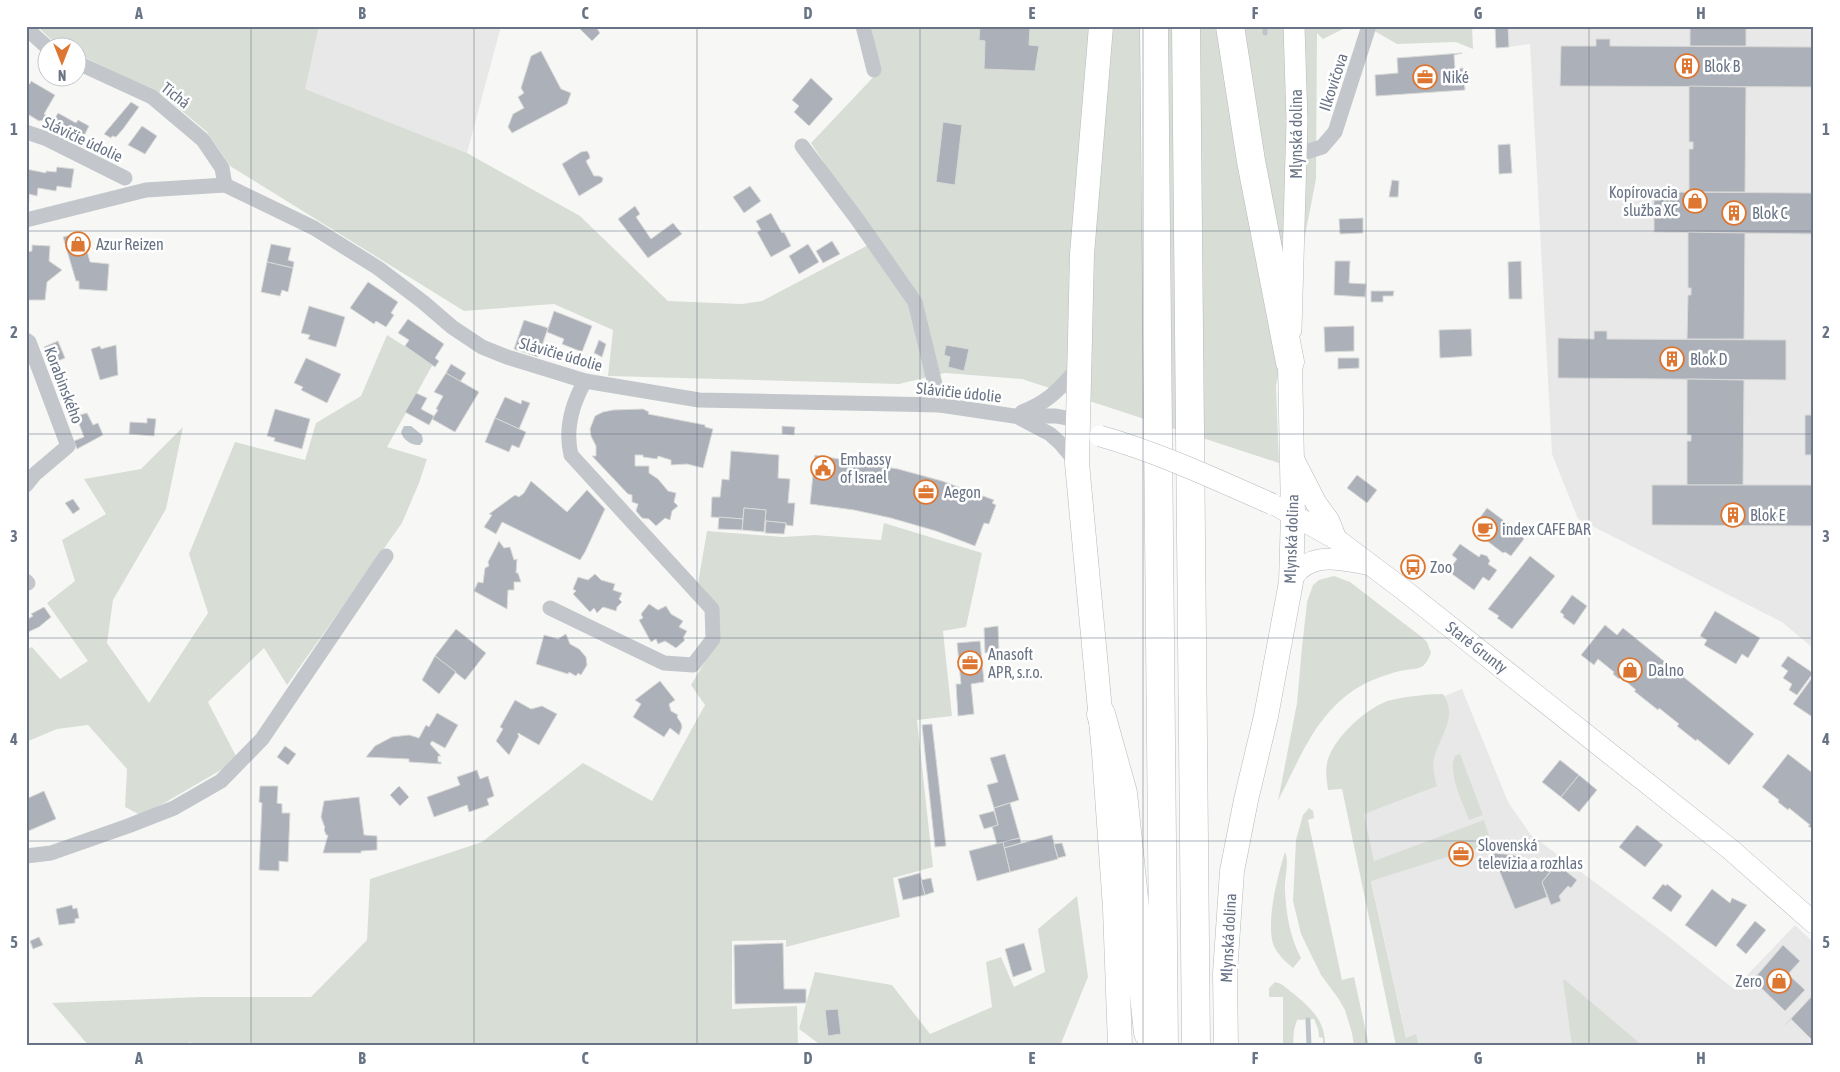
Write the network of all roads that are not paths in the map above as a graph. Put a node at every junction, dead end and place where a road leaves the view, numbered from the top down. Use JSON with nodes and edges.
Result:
{"nodes":[{"id":1,"x":864,"y":26,"type":"edge"},
{"id":2,"x":1101,"y":26,"type":"edge"},
{"id":3,"x":1154,"y":26,"type":"edge"},
{"id":4,"x":1186,"y":26,"type":"edge"},
{"id":5,"x":1230,"y":26,"type":"edge"},
{"id":6,"x":1294,"y":26,"type":"edge"},
{"id":7,"x":1369,"y":26,"type":"edge"},
{"id":8,"x":26,"y":28,"type":"edge"},
{"id":9,"x":38,"y":39,"type":"edge"},
{"id":10,"x":88,"y":68,"type":"edge"},
{"id":11,"x":874,"y":70,"type":"dead end"},
{"id":12,"x":26,"y":132,"type":"edge"},
{"id":13,"x":802,"y":146,"type":"dead end"},
{"id":14,"x":1296,"y":155,"type":"junction"},
{"id":15,"x":125,"y":178,"type":"dead end"},
{"id":16,"x":225,"y":185,"type":"junction"},
{"id":17,"x":26,"y":220,"type":"edge"},
{"id":18,"x":26,"y":340,"type":"edge"},
{"id":19,"x":1290,"y":362,"type":"junction"},
{"id":20,"x":1078,"y":368,"type":"junction"},
{"id":21,"x":585,"y":381,"type":"junction"},
{"id":22,"x":940,"y":405,"type":"junction"},
{"id":23,"x":1014,"y":416,"type":"junction"},
{"id":24,"x":1077,"y":430,"type":"junction"},
{"id":25,"x":1050,"y":434,"type":"junction"},
{"id":26,"x":1292,"y":456,"type":"junction"},
{"id":27,"x":1077,"y":463,"type":"junction"},
{"id":28,"x":26,"y":485,"type":"edge"},
{"id":29,"x":1293,"y":514,"type":"junction"},
{"id":30,"x":1336,"y":539,"type":"junction"},
{"id":31,"x":386,"y":556,"type":"dead end"},
{"id":32,"x":1370,"y":564,"type":"junction"},
{"id":33,"x":1291,"y":582,"type":"junction"},
{"id":34,"x":550,"y":608,"type":"dead end"},
{"id":35,"x":1101,"y":714,"type":"junction"},
{"id":36,"x":26,"y":856,"type":"edge"},
{"id":37,"x":1814,"y":922,"type":"edge"},
{"id":38,"x":1120,"y":1046,"type":"edge"},
{"id":39,"x":1149,"y":1046,"type":"edge"},
{"id":40,"x":1164,"y":1046,"type":"edge"},
{"id":41,"x":1196,"y":1046,"type":"edge"},
{"id":42,"x":1226,"y":1046,"type":"edge"}],
"edges":[{"from":1,"to":11,"type":"street"},
{"from":2,"to":20,"type":"main road"},
{"from":3,"to":40,"type":"highway"},
{"from":4,"to":41,"type":"highway"},
{"from":5,"to":19,"type":"highway"},
{"from":6,"to":14,"type":"street","name":"Mlynská dolina"},
{"from":7,"to":14,"type":"street","name":"Ilkovičova"},
{"from":8,"to":9,"type":"street"},
{"from":10,"to":16,"type":"street","name":"Tichá"},
{"from":12,"to":15,"type":"street","name":"Slávičie údolie"},
{"from":13,"to":22,"type":"street"},
{"from":14,"to":19,"type":"street","name":"Mlynská dolina"},
{"from":16,"to":17,"type":"street","name":"Slávičie údolie"},
{"from":16,"to":21,"type":"street","name":"Slávičie údolie"},
{"from":18,"to":28,"type":"street","name":"Korabinského"},
{"from":19,"to":26,"type":"main road","name":"Mlynská dolina"},
{"from":20,"to":23,"type":"street","name":"Slávičie údolie"},
{"from":20,"to":24,"type":"main road"},
{"from":21,"to":22,"type":"street","name":"Slávičie údolie"},
{"from":21,"to":34,"type":"street"},
{"from":22,"to":23,"type":"street","name":"Slávičie údolie"},
{"from":23,"to":24,"type":"street","name":"Slávičie údolie"},
{"from":23,"to":25,"type":"street","name":"Slávičie údolie"},
{"from":24,"to":25,"type":"street","name":"Slávičie údolie"},
{"from":24,"to":27,"type":"main road"},
{"from":24,"to":29,"type":"street","name":"Staré Grunty","bridge":true},
{"from":25,"to":27,"type":"street","name":"Slávičie údolie"},
{"from":26,"to":29,"type":"main road","name":"Mlynská dolina"},
{"from":26,"to":30,"type":"street"},
{"from":27,"to":35,"type":"main road"},
{"from":29,"to":30,"type":"street","name":"Staré Grunty"},
{"from":29,"to":33,"type":"main road","name":"Mlynská dolina"},
{"from":30,"to":32,"type":"street","name":"Staré Grunty"},
{"from":31,"to":36,"type":"street"},
{"from":32,"to":33,"type":"street"},
{"from":32,"to":37,"type":"street","name":"Staré Grunty"},
{"from":33,"to":42,"type":"main road","name":"Mlynská dolina"},
{"from":35,"to":38,"type":"main road"},
{"from":35,"to":39,"type":"highway"}]}
